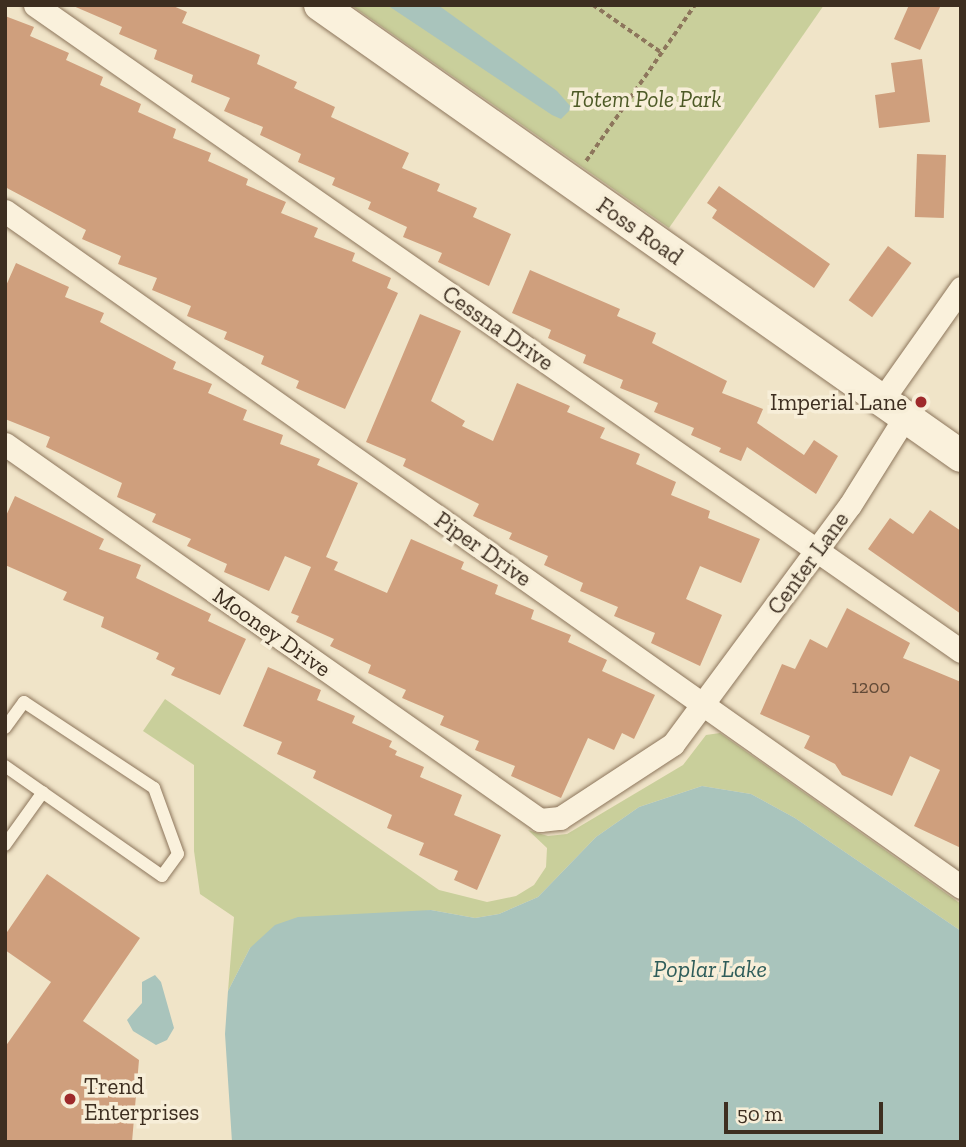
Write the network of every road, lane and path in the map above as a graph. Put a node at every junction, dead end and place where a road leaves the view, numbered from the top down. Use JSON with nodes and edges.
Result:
{"nodes":[{"id":1,"x":35,"y":5,"type":"edge"},
{"id":2,"x":320,"y":5,"type":"edge"},
{"id":3,"x":593,"y":5,"type":"edge"},
{"id":4,"x":695,"y":5,"type":"edge"},
{"id":5,"x":662,"y":53,"type":"junction"},
{"id":6,"x":583,"y":165,"type":"dead end"},
{"id":7,"x":5,"y":211,"type":"edge"},
{"id":8,"x":961,"y":288,"type":"edge"},
{"id":9,"x":894,"y":409,"type":"junction"},
{"id":10,"x":5,"y":444,"type":"edge"},
{"id":11,"x":961,"y":456,"type":"edge"},
{"id":12,"x":817,"y":550,"type":"junction"},
{"id":13,"x":961,"y":651,"type":"edge"},
{"id":14,"x":705,"y":706,"type":"junction"},
{"id":15,"x":5,"y":728,"type":"edge"},
{"id":16,"x":5,"y":766,"type":"edge"},
{"id":17,"x":43,"y":792,"type":"junction"},
{"id":18,"x":540,"y":820,"type":"joint"},
{"id":19,"x":5,"y":845,"type":"edge"},
{"id":20,"x":961,"y":887,"type":"edge"}],
"edges":[{"from":1,"to":12,"type":"street","name":"Cessna Drive"},
{"from":2,"to":9,"type":"street","name":"Foss Road"},
{"from":3,"to":5,"type":"path"},
{"from":4,"to":5,"type":"path"},
{"from":5,"to":6,"type":"path"},
{"from":7,"to":14,"type":"street","name":"Piper Drive"},
{"from":8,"to":9,"type":"street"},
{"from":9,"to":11,"type":"street","name":"Foss Road"},
{"from":9,"to":12,"type":"street","name":"Center Lane"},
{"from":10,"to":18,"type":"street","name":"Mooney Drive"},
{"from":12,"to":13,"type":"street","name":"Cessna Drive"},
{"from":12,"to":14,"type":"street","name":"Center Lane"},
{"from":14,"to":18,"type":"street","name":"Center Lane"},
{"from":14,"to":20,"type":"street","name":"Piper Drive"},
{"from":15,"to":17,"type":"lane"},
{"from":16,"to":17,"type":"lane"},
{"from":17,"to":19,"type":"lane"}]}
